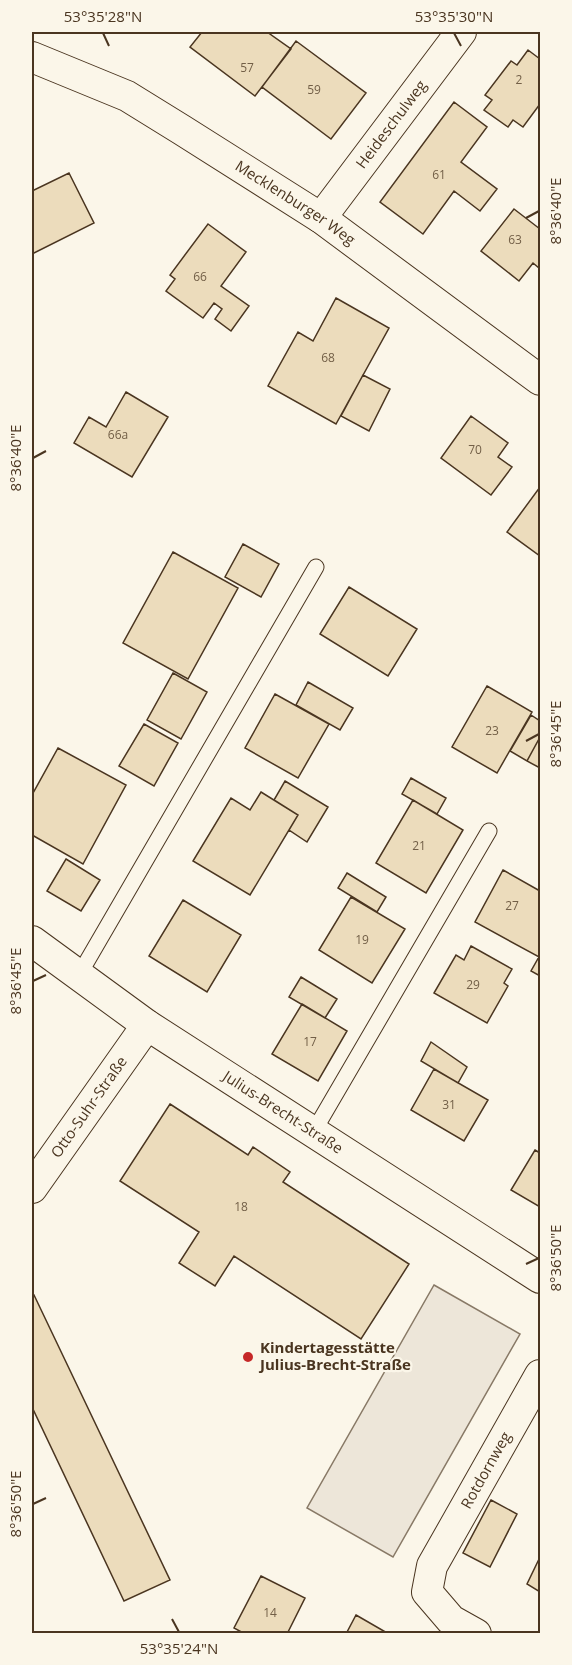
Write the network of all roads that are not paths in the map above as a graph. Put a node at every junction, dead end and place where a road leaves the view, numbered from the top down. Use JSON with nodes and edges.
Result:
{"nodes":[{"id":1,"x":461,"y":32,"type":"edge"},
{"id":2,"x":32,"y":57,"type":"edge"},
{"id":3,"x":321,"y":218,"type":"junction"},
{"id":4,"x":540,"y":380,"type":"edge"},
{"id":5,"x":316,"y":567,"type":"dead end"},
{"id":6,"x":489,"y":831,"type":"dead end"},
{"id":7,"x":32,"y":941,"type":"edge"},
{"id":8,"x":79,"y":975,"type":"junction"},
{"id":9,"x":147,"y":1025,"type":"junction"},
{"id":10,"x":314,"y":1131,"type":"junction"},
{"id":11,"x":32,"y":1188,"type":"edge"},
{"id":12,"x":540,"y":1278,"type":"edge"},
{"id":13,"x":540,"y":1376,"type":"edge"},
{"id":14,"x":457,"y":1629,"type":"edge"}],
"edges":[{"from":1,"to":3,"type":"street","name":"Heideschulweg"},
{"from":2,"to":3,"type":"street","name":"Mecklenburger Weg"},
{"from":3,"to":4,"type":"street","name":"Mecklenburger Weg"},
{"from":5,"to":8,"type":"lane"},
{"from":6,"to":10,"type":"lane"},
{"from":7,"to":8,"type":"street","name":"Julius-Brecht-Straße"},
{"from":8,"to":9,"type":"street","name":"Julius-Brecht-Straße"},
{"from":9,"to":10,"type":"street","name":"Julius-Brecht-Straße"},
{"from":9,"to":11,"type":"street","name":"Otto-Suhr-Straße"},
{"from":10,"to":12,"type":"street","name":"Julius-Brecht-Straße"},
{"from":13,"to":14,"type":"street","name":"Rotdornweg"}]}
